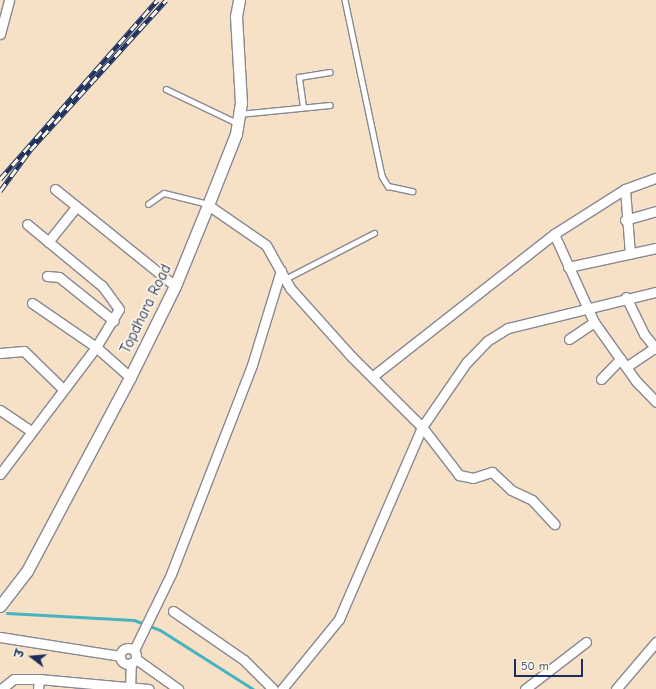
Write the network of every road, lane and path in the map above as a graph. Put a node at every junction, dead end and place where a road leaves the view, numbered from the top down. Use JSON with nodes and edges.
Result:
{"nodes":[{"id":1,"x":9,"y":0,"type":"edge"},
{"id":2,"x":239,"y":0,"type":"edge"},
{"id":3,"x":345,"y":0,"type":"edge"},
{"id":4,"x":0,"y":34,"type":"edge"},
{"id":5,"x":330,"y":72,"type":"dead end"},
{"id":6,"x":166,"y":89,"type":"dead end"},
{"id":7,"x":330,"y":104,"type":"dead end"},
{"id":8,"x":303,"y":107,"type":"junction"},
{"id":9,"x":238,"y":119,"type":"junction"},
{"id":10,"x":656,"y":178,"type":"edge"},
{"id":11,"x":55,"y":189,"type":"dead end"},
{"id":12,"x":625,"y":189,"type":"junction"},
{"id":13,"x":412,"y":191,"type":"dead end"},
{"id":14,"x":148,"y":204,"type":"dead end"},
{"id":15,"x":208,"y":204,"type":"junction"},
{"id":16,"x":76,"y":207,"type":"junction"},
{"id":17,"x":656,"y":211,"type":"edge"},
{"id":18,"x":625,"y":220,"type":"junction"},
{"id":19,"x":27,"y":224,"type":"dead end"},
{"id":20,"x":374,"y":233,"type":"dead end"},
{"id":21,"x":554,"y":234,"type":"junction"},
{"id":22,"x":48,"y":242,"type":"junction"},
{"id":23,"x":656,"y":248,"type":"edge"},
{"id":24,"x":630,"y":254,"type":"junction"},
{"id":25,"x":568,"y":267,"type":"junction"},
{"id":26,"x":281,"y":270,"type":"junction"},
{"id":27,"x":47,"y":276,"type":"dead end"},
{"id":28,"x":285,"y":279,"type":"junction"},
{"id":29,"x":175,"y":286,"type":"junction"},
{"id":30,"x":656,"y":292,"type":"edge"},
{"id":31,"x":626,"y":297,"type":"junction"},
{"id":32,"x":32,"y":303,"type":"dead end"},
{"id":33,"x":585,"y":308,"type":"junction"},
{"id":34,"x":114,"y":321,"type":"junction"},
{"id":35,"x":594,"y":322,"type":"junction"},
{"id":36,"x":569,"y":339,"type":"dead end"},
{"id":37,"x":96,"y":347,"type":"junction"},
{"id":38,"x":655,"y":348,"type":"edge"},
{"id":39,"x":0,"y":353,"type":"edge"},
{"id":40,"x":620,"y":359,"type":"junction"},
{"id":41,"x":626,"y":367,"type":"junction"},
{"id":42,"x":373,"y":376,"type":"junction"},
{"id":43,"x":130,"y":377,"type":"junction"},
{"id":44,"x":601,"y":379,"type":"dead end"},
{"id":45,"x":63,"y":389,"type":"junction"},
{"id":46,"x":656,"y":402,"type":"edge"},
{"id":47,"x":0,"y":410,"type":"edge"},
{"id":48,"x":422,"y":427,"type":"junction"},
{"id":49,"x":31,"y":431,"type":"junction"},
{"id":50,"x":0,"y":473,"type":"edge"},
{"id":51,"x":554,"y":524,"type":"dead end"},
{"id":52,"x":3,"y":600,"type":"edge"},
{"id":53,"x":173,"y":612,"type":"dead end"},
{"id":54,"x":0,"y":637,"type":"edge"},
{"id":55,"x":586,"y":642,"type":"dead end"},
{"id":56,"x":656,"y":642,"type":"edge"},
{"id":57,"x":120,"y":656,"type":"junction"},
{"id":58,"x":134,"y":657,"type":"junction"},
{"id":59,"x":39,"y":679,"type":"junction"},
{"id":60,"x":131,"y":687,"type":"edge"},
{"id":61,"x":1,"y":689,"type":"edge"},
{"id":62,"x":38,"y":689,"type":"edge"},
{"id":63,"x":149,"y":689,"type":"edge"},
{"id":64,"x":178,"y":689,"type":"edge"},
{"id":65,"x":273,"y":689,"type":"edge"},
{"id":66,"x":282,"y":689,"type":"edge"},
{"id":67,"x":525,"y":689,"type":"edge"},
{"id":68,"x":616,"y":689,"type":"edge"}],
"edges":[{"from":1,"to":4,"type":"street"},
{"from":2,"to":9,"type":"street","name":"Topdhara Road"},
{"from":3,"to":13,"type":"lane"},
{"from":5,"to":8,"type":"lane"},
{"from":6,"to":9,"type":"lane"},
{"from":7,"to":8,"type":"lane"},
{"from":8,"to":9,"type":"lane"},
{"from":9,"to":15,"type":"street","name":"Topdhara Road"},
{"from":10,"to":12,"type":"street"},
{"from":11,"to":16,"type":"street"},
{"from":12,"to":18,"type":"street"},
{"from":12,"to":21,"type":"street"},
{"from":14,"to":15,"type":"lane"},
{"from":15,"to":26,"type":"street"},
{"from":15,"to":29,"type":"street","name":"Topdhara Road"},
{"from":16,"to":22,"type":"street"},
{"from":16,"to":29,"type":"street"},
{"from":17,"to":18,"type":"street"},
{"from":18,"to":24,"type":"street"},
{"from":19,"to":22,"type":"street"},
{"from":20,"to":28,"type":"lane"},
{"from":21,"to":25,"type":"street"},
{"from":21,"to":42,"type":"street"},
{"from":22,"to":34,"type":"street"},
{"from":23,"to":24,"type":"street"},
{"from":24,"to":25,"type":"street"},
{"from":25,"to":33,"type":"street"},
{"from":26,"to":28,"type":"street"},
{"from":26,"to":58,"type":"street"},
{"from":27,"to":34,"type":"street"},
{"from":28,"to":42,"type":"street"},
{"from":29,"to":43,"type":"street","name":"Topdhara Road"},
{"from":30,"to":31,"type":"street"},
{"from":31,"to":33,"type":"street"},
{"from":31,"to":38,"type":"street"},
{"from":32,"to":37,"type":"street"},
{"from":33,"to":35,"type":"street"},
{"from":33,"to":48,"type":"street"},
{"from":34,"to":37,"type":"street"},
{"from":35,"to":36,"type":"street"},
{"from":35,"to":40,"type":"street"},
{"from":37,"to":43,"type":"street"},
{"from":37,"to":45,"type":"street"},
{"from":38,"to":41,"type":"street"},
{"from":39,"to":45,"type":"street"},
{"from":40,"to":41,"type":"street"},
{"from":40,"to":44,"type":"street"},
{"from":41,"to":46,"type":"street"},
{"from":42,"to":48,"type":"street"},
{"from":43,"to":52,"type":"street","name":"Topdhara Road"},
{"from":45,"to":49,"type":"street"},
{"from":47,"to":49,"type":"street"},
{"from":48,"to":51,"type":"street"},
{"from":48,"to":66,"type":"street"},
{"from":49,"to":50,"type":"street"},
{"from":53,"to":65,"type":"street"},
{"from":54,"to":57,"type":"street"},
{"from":55,"to":67,"type":"street"},
{"from":56,"to":68,"type":"street"},
{"from":57,"to":58,"type":"street"},
{"from":57,"to":58,"type":"street"},
{"from":58,"to":60,"type":"street"},
{"from":58,"to":64,"type":"street"},
{"from":59,"to":60,"type":"street"},
{"from":59,"to":61,"type":"street"},
{"from":59,"to":62,"type":"street"},
{"from":60,"to":63,"type":"street"}]}
